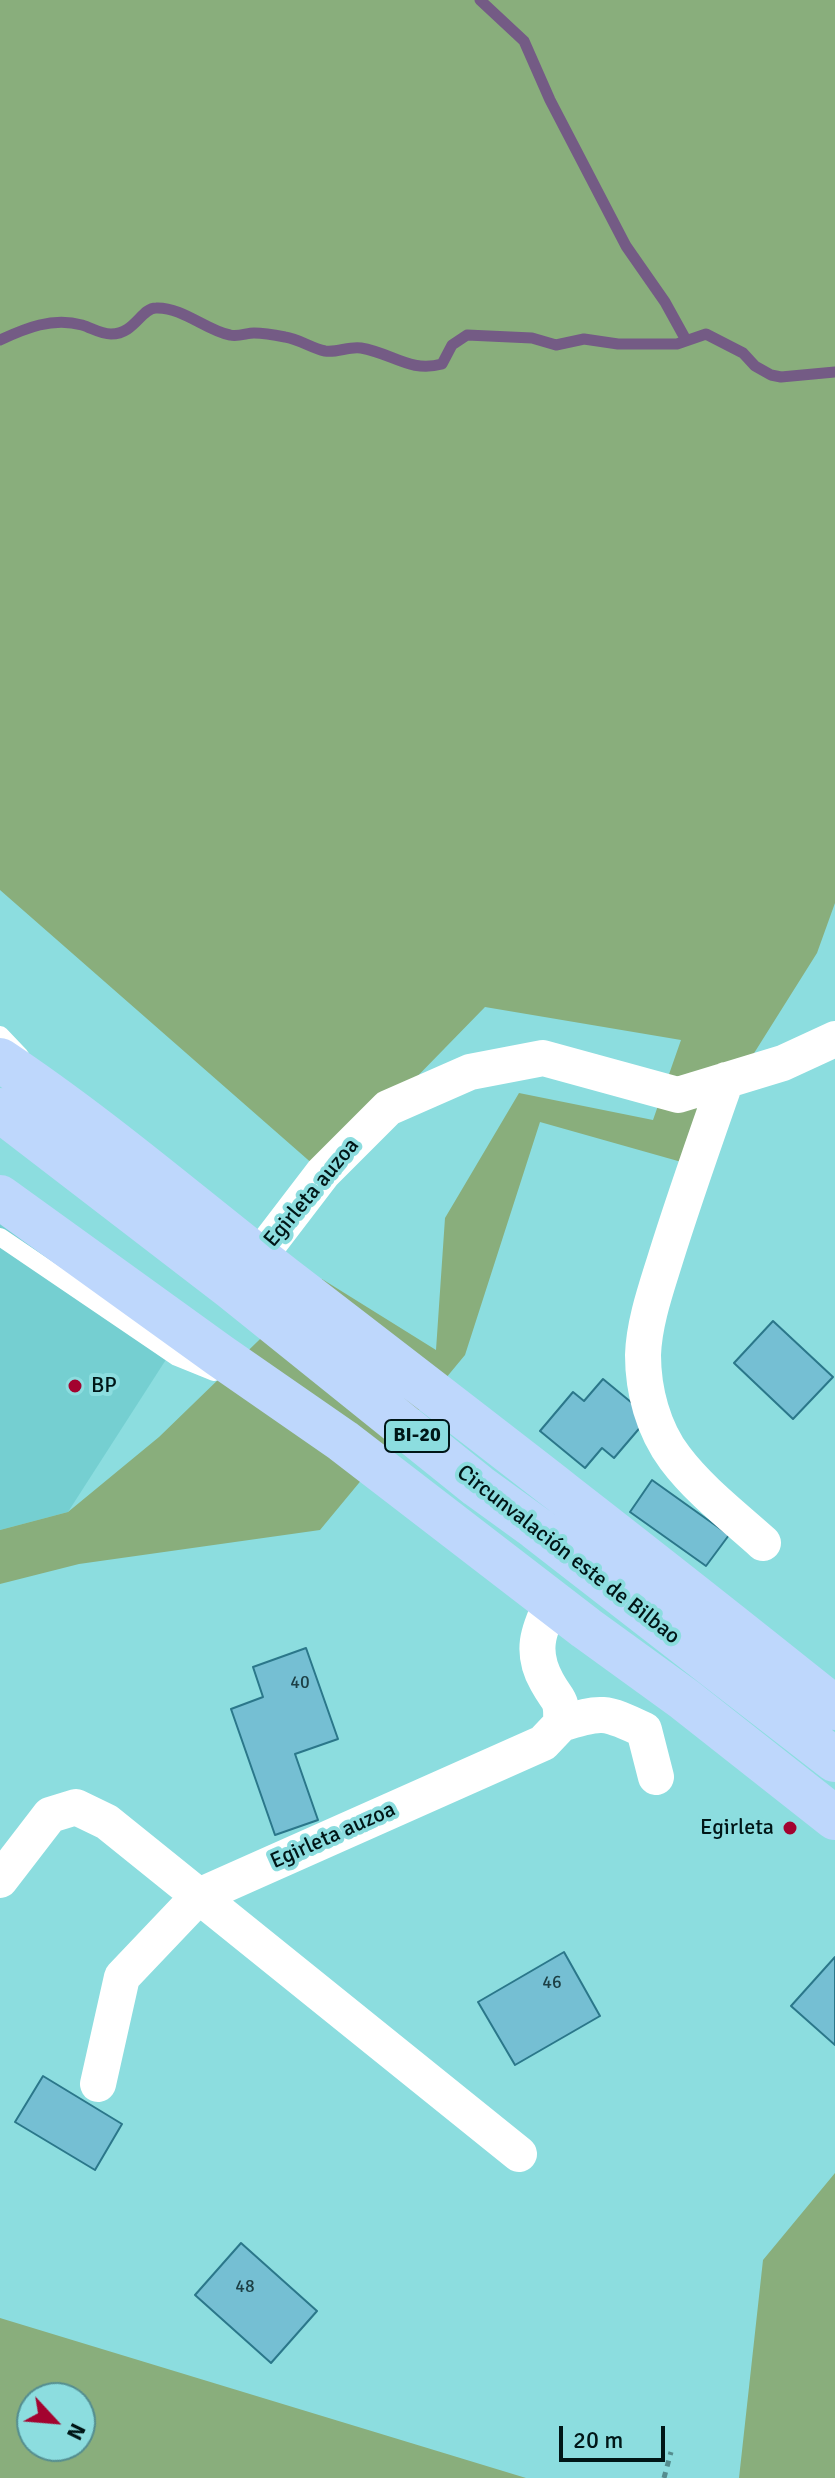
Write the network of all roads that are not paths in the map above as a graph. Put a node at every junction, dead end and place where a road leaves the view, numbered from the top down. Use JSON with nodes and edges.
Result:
{"nodes":[{"id":1,"x":0,"y":1035,"type":"edge"},
{"id":2,"x":835,"y":1039,"type":"edge"},
{"id":3,"x":802,"y":1055,"type":"junction"},
{"id":4,"x":0,"y":1060,"type":"edge"},
{"id":5,"x":835,"y":1070,"type":"edge"},
{"id":6,"x":726,"y":1080,"type":"junction"},
{"id":7,"x":69,"y":1107,"type":"junction"},
{"id":8,"x":0,"y":1110,"type":"edge"},
{"id":9,"x":0,"y":1197,"type":"edge"},
{"id":10,"x":0,"y":1237,"type":"edge"},
{"id":11,"x":258,"y":1258,"type":"junction"},
{"id":12,"x":285,"y":1401,"type":"junction"},
{"id":13,"x":763,"y":1543,"type":"dead end"},
{"id":14,"x":552,"y":1602,"type":"junction"},
{"id":15,"x":835,"y":1708,"type":"edge"},
{"id":16,"x":561,"y":1724,"type":"junction"},
{"id":17,"x":835,"y":1760,"type":"edge"},
{"id":18,"x":668,"y":1767,"type":"dead end"},
{"id":19,"x":835,"y":1818,"type":"edge"},
{"id":20,"x":0,"y":1880,"type":"edge"},
{"id":21,"x":199,"y":1896,"type":"junction"},
{"id":22,"x":98,"y":2084,"type":"dead end"},
{"id":23,"x":519,"y":2154,"type":"dead end"}],
"edges":[{"from":1,"to":7,"type":"lane"},
{"from":2,"to":3,"type":"street","name":"Egirleta auzoa"},
{"from":3,"to":5,"type":"street"},
{"from":3,"to":6,"type":"street","name":"Egirleta auzoa"},
{"from":4,"to":7,"type":"main road","name":"Circunvalación este de Bilbao","number":"BI-20"},
{"from":6,"to":11,"type":"street","name":"Egirleta auzoa"},
{"from":6,"to":13,"type":"street"},
{"from":7,"to":11,"type":"main road","name":"Circunvalación este de Bilbao","number":"BI-20"},
{"from":8,"to":17,"type":"main road","name":"Circunvalación este de Bilbao","number":"BI-20"},
{"from":9,"to":12,"type":"main road"},
{"from":10,"to":12,"type":"lane"},
{"from":11,"to":15,"type":"main road","name":"Circunvalación este de Bilbao","number":"BI-20"},
{"from":12,"to":14,"type":"main road"},
{"from":14,"to":16,"type":"street"},
{"from":14,"to":19,"type":"main road"},
{"from":16,"to":18,"type":"street"},
{"from":16,"to":21,"type":"street","name":"Egirleta auzoa"},
{"from":20,"to":21,"type":"street"},
{"from":21,"to":22,"type":"street","name":"Egirleta auzoa"},
{"from":21,"to":23,"type":"street"}]}
